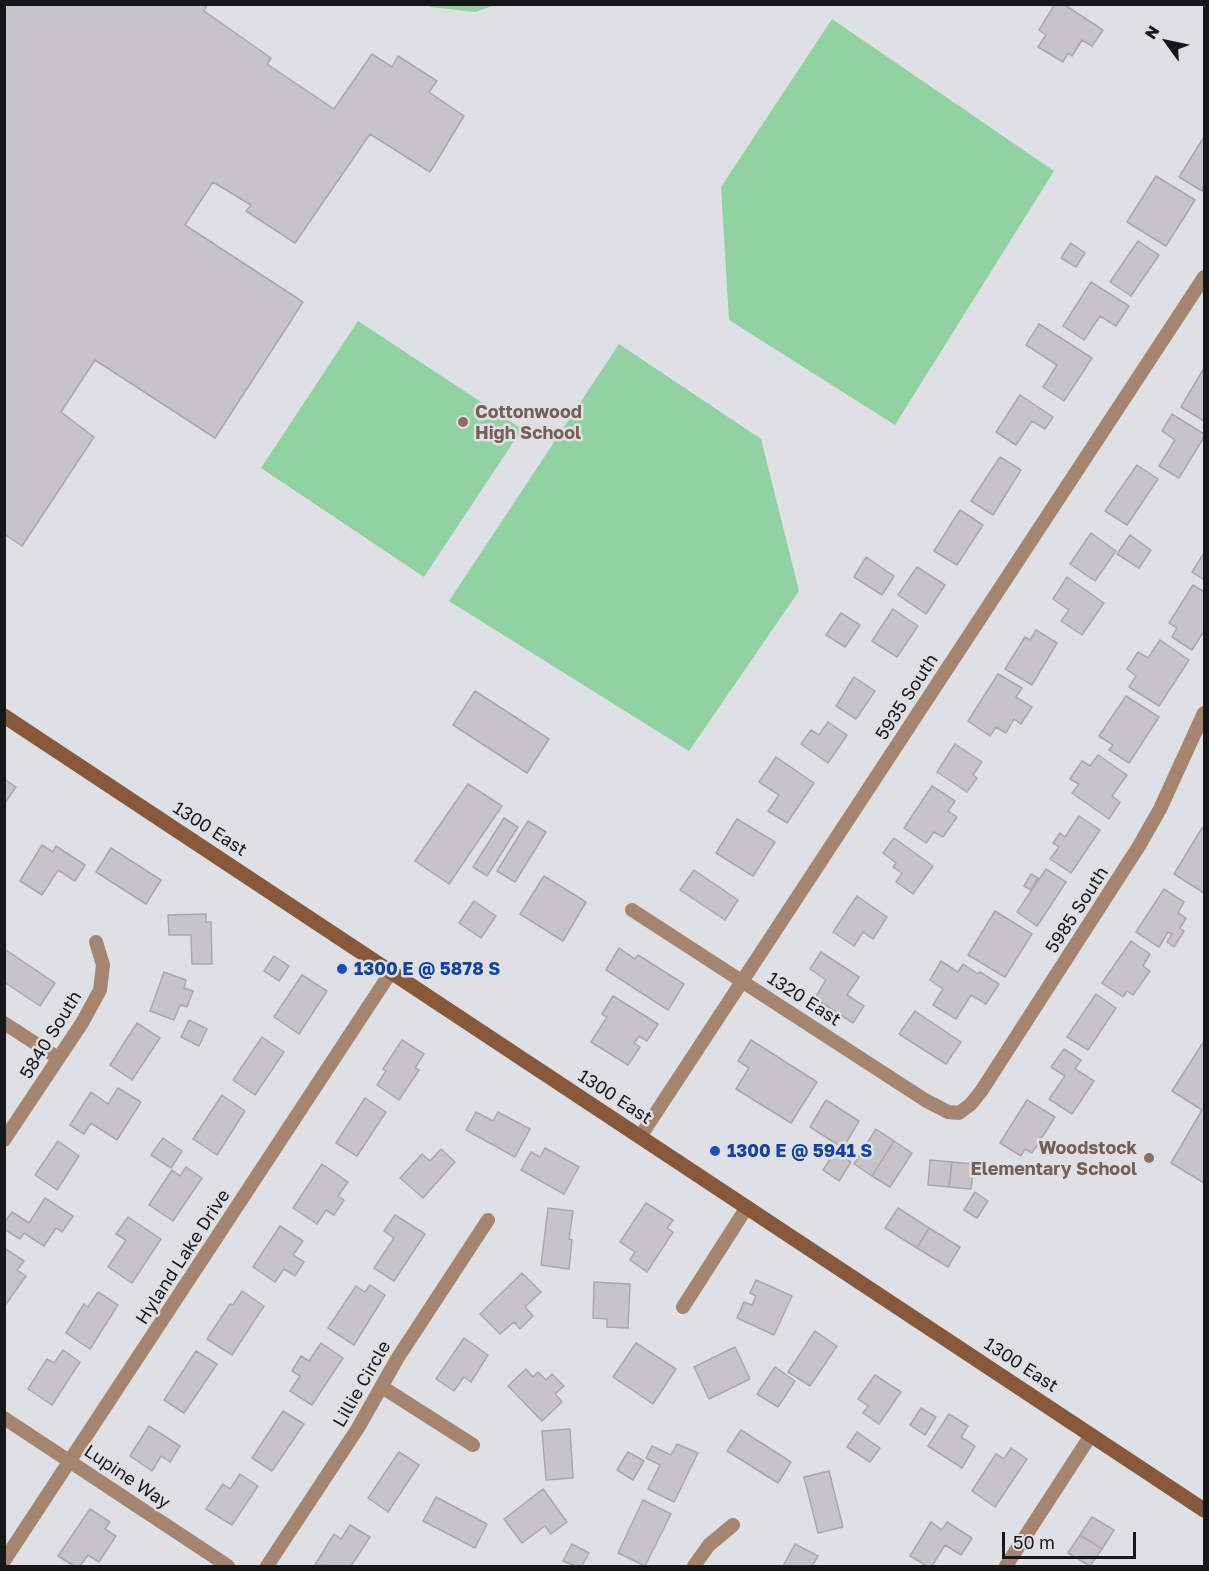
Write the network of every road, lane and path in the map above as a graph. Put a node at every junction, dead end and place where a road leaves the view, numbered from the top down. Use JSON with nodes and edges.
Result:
{"nodes":[{"id":1,"x":1204,"y":277,"type":"edge"},
{"id":2,"x":1204,"y":713,"type":"edge"},
{"id":3,"x":4,"y":716,"type":"edge"},
{"id":4,"x":632,"y":910,"type":"dead end"},
{"id":5,"x":96,"y":942,"type":"dead end"},
{"id":6,"x":392,"y":972,"type":"junction"},
{"id":7,"x":742,"y":981,"type":"junction"},
{"id":8,"x":4,"y":1023,"type":"edge"},
{"id":9,"x":58,"y":1058,"type":"junction"},
{"id":10,"x":959,"y":1113,"type":"joint"},
{"id":11,"x":640,"y":1137,"type":"junction"},
{"id":12,"x":4,"y":1140,"type":"edge"},
{"id":13,"x":747,"y":1208,"type":"junction"},
{"id":14,"x":488,"y":1220,"type":"dead end"},
{"id":15,"x":683,"y":1307,"type":"dead end"},
{"id":16,"x":382,"y":1387,"type":"junction"},
{"id":17,"x":4,"y":1418,"type":"edge"},
{"id":18,"x":1091,"y":1435,"type":"junction"},
{"id":19,"x":473,"y":1445,"type":"dead end"},
{"id":20,"x":70,"y":1461,"type":"junction"},
{"id":21,"x":1204,"y":1510,"type":"edge"},
{"id":22,"x":733,"y":1525,"type":"dead end"},
{"id":23,"x":4,"y":1561,"type":"edge"},
{"id":24,"x":228,"y":1566,"type":"edge"},
{"id":25,"x":267,"y":1566,"type":"edge"},
{"id":26,"x":694,"y":1566,"type":"edge"},
{"id":27,"x":1006,"y":1566,"type":"edge"}],
"edges":[{"from":1,"to":7,"type":"street","name":"5935 South"},
{"from":2,"to":10,"type":"street","name":"5985 South"},
{"from":3,"to":6,"type":"main road","name":"1300 East"},
{"from":4,"to":7,"type":"street","name":"1320 East"},
{"from":5,"to":9,"type":"street","name":"5840 South"},
{"from":6,"to":11,"type":"main road","name":"1300 East"},
{"from":6,"to":20,"type":"street","name":"Hyland Lake Drive"},
{"from":7,"to":10,"type":"street","name":"1320 East"},
{"from":7,"to":11,"type":"street","name":"5935 South"},
{"from":8,"to":9,"type":"street"},
{"from":9,"to":12,"type":"street","name":"5840 South"},
{"from":11,"to":13,"type":"main road","name":"1300 East"},
{"from":13,"to":15,"type":"street"},
{"from":13,"to":18,"type":"main road","name":"1300 East"},
{"from":14,"to":16,"type":"street","name":"Lillie Circle"},
{"from":16,"to":19,"type":"street"},
{"from":16,"to":25,"type":"street","name":"Lillie Circle"},
{"from":17,"to":20,"type":"street","name":"Lupine Way"},
{"from":18,"to":21,"type":"main road","name":"1300 East"},
{"from":18,"to":27,"type":"street"},
{"from":20,"to":23,"type":"street","name":"Hyland Lake Drive"},
{"from":20,"to":24,"type":"street","name":"Lupine Way"},
{"from":22,"to":26,"type":"street"}]}
